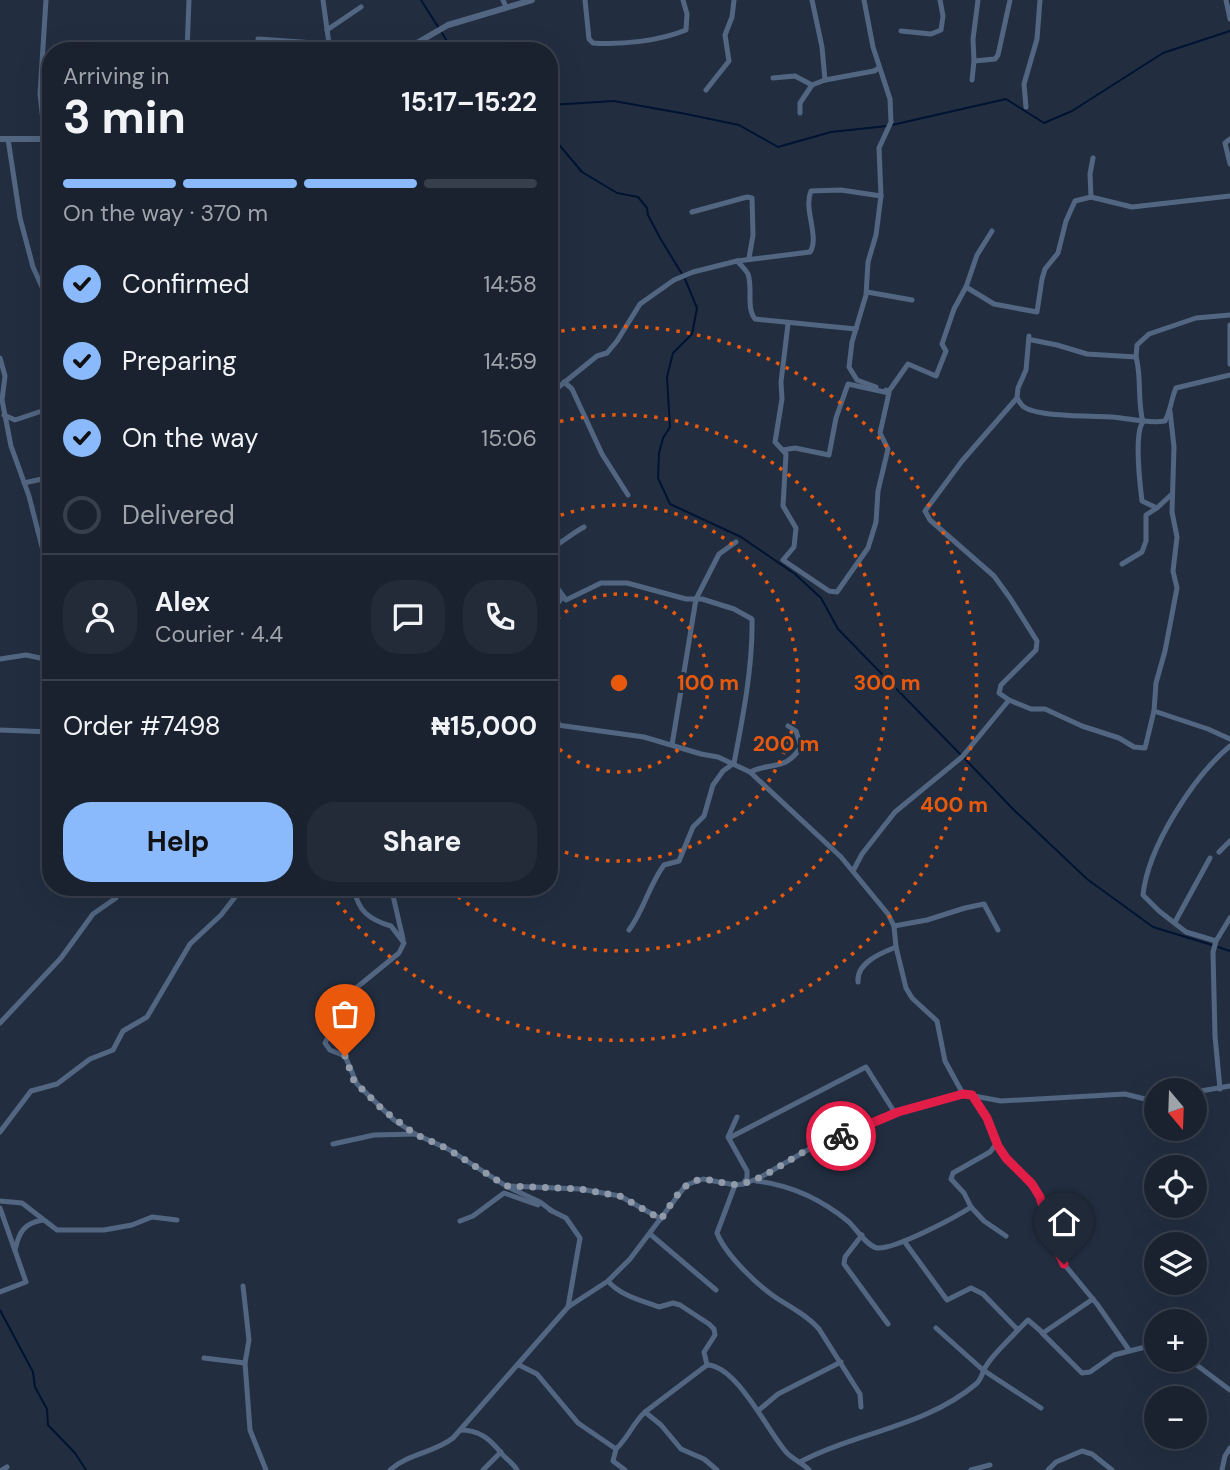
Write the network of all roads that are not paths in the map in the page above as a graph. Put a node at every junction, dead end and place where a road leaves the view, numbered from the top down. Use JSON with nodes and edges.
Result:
{"nodes":[{"id":1,"x":46,"y":0,"type":"edge"},
{"id":2,"x":189,"y":0,"type":"edge"},
{"id":3,"x":323,"y":0,"type":"edge"},
{"id":4,"x":532,"y":0,"type":"edge"},
{"id":5,"x":585,"y":0,"type":"edge"},
{"id":6,"x":683,"y":0,"type":"edge"},
{"id":7,"x":734,"y":0,"type":"edge"},
{"id":8,"x":812,"y":0,"type":"edge"},
{"id":9,"x":864,"y":0,"type":"edge"},
{"id":10,"x":940,"y":0,"type":"edge"},
{"id":11,"x":978,"y":0,"type":"edge"},
{"id":12,"x":1010,"y":0,"type":"edge"},
{"id":13,"x":1040,"y":0,"type":"edge"},
{"id":14,"x":1226,"y":0,"type":"edge"},
{"id":15,"x":505,"y":4,"type":"edge"},
{"id":16,"x":361,"y":7,"type":"dead end"},
{"id":17,"x":1230,"y":19,"type":"edge"},
{"id":18,"x":327,"y":30,"type":"junction"},
{"id":19,"x":901,"y":31,"type":"dead end"},
{"id":20,"x":258,"y":39,"type":"dead end"},
{"id":21,"x":43,"y":42,"type":"edge"},
{"id":22,"x":187,"y":42,"type":"edge"},
{"id":23,"x":282,"y":42,"type":"edge"},
{"id":24,"x":329,"y":42,"type":"edge"},
{"id":25,"x":417,"y":42,"type":"edge"},
{"id":26,"x":974,"y":61,"type":"junction"},
{"id":27,"x":42,"y":63,"type":"edge"},
{"id":28,"x":879,"y":68,"type":"junction"},
{"id":29,"x":773,"y":78,"type":"dead end"},
{"id":30,"x":825,"y":80,"type":"junction"},
{"id":31,"x":972,"y":80,"type":"dead end"},
{"id":32,"x":814,"y":88,"type":"junction"},
{"id":33,"x":706,"y":90,"type":"dead end"},
{"id":34,"x":42,"y":105,"type":"edge"},
{"id":35,"x":1026,"y":107,"type":"dead end"},
{"id":36,"x":800,"y":113,"type":"dead end"},
{"id":37,"x":4,"y":139,"type":"edge"},
{"id":38,"x":42,"y":139,"type":"edge"},
{"id":39,"x":1230,"y":139,"type":"edge"},
{"id":40,"x":1093,"y":158,"type":"dead end"},
{"id":41,"x":1230,"y":164,"type":"edge"},
{"id":42,"x":881,"y":195,"type":"junction"},
{"id":43,"x":1230,"y":196,"type":"edge"},
{"id":44,"x":1091,"y":197,"type":"junction"},
{"id":45,"x":692,"y":212,"type":"dead end"},
{"id":46,"x":992,"y":231,"type":"dead end"},
{"id":47,"x":749,"y":258,"type":"junction"},
{"id":48,"x":737,"y":261,"type":"junction"},
{"id":49,"x":42,"y":286,"type":"edge"},
{"id":50,"x":967,"y":287,"type":"junction"},
{"id":51,"x":867,"y":292,"type":"junction"},
{"id":52,"x":912,"y":300,"type":"dead end"},
{"id":53,"x":1230,"y":315,"type":"edge"},
{"id":54,"x":788,"y":324,"type":"junction"},
{"id":55,"x":1230,"y":325,"type":"edge"},
{"id":56,"x":856,"y":329,"type":"junction"},
{"id":57,"x":1136,"y":357,"type":"junction"},
{"id":58,"x":0,"y":358,"type":"edge"},
{"id":59,"x":1230,"y":364,"type":"edge"},
{"id":60,"x":1230,"y":375,"type":"edge"},
{"id":61,"x":564,"y":383,"type":"junction"},
{"id":62,"x":558,"y":388,"type":"edge"},
{"id":63,"x":1017,"y":398,"type":"junction"},
{"id":64,"x":1,"y":400,"type":"edge"},
{"id":65,"x":42,"y":411,"type":"edge"},
{"id":66,"x":1170,"y":411,"type":"junction"},
{"id":67,"x":4,"y":415,"type":"junction"},
{"id":68,"x":1143,"y":422,"type":"junction"},
{"id":69,"x":782,"y":450,"type":"junction"},
{"id":70,"x":42,"y":479,"type":"edge"},
{"id":71,"x":24,"y":483,"type":"junction"},
{"id":72,"x":628,"y":495,"type":"dead end"},
{"id":73,"x":1172,"y":495,"type":"junction"},
{"id":74,"x":1157,"y":508,"type":"junction"},
{"id":75,"x":584,"y":527,"type":"dead end"},
{"id":76,"x":38,"y":531,"type":"junction"},
{"id":77,"x":42,"y":532,"type":"edge"},
{"id":78,"x":736,"y":542,"type":"dead end"},
{"id":79,"x":558,"y":545,"type":"edge"},
{"id":80,"x":42,"y":547,"type":"edge"},
{"id":81,"x":1122,"y":564,"type":"dead end"},
{"id":82,"x":558,"y":591,"type":"edge"},
{"id":83,"x":696,"y":599,"type":"junction"},
{"id":84,"x":42,"y":657,"type":"edge"},
{"id":85,"x":0,"y":659,"type":"edge"},
{"id":86,"x":1009,"y":700,"type":"junction"},
{"id":87,"x":1154,"y":711,"type":"junction"},
{"id":88,"x":558,"y":722,"type":"edge"},
{"id":89,"x":559,"y":725,"type":"joint"},
{"id":90,"x":788,"y":726,"type":"dead end"},
{"id":91,"x":0,"y":730,"type":"edge"},
{"id":92,"x":42,"y":732,"type":"edge"},
{"id":93,"x":1230,"y":739,"type":"edge"},
{"id":94,"x":672,"y":745,"type":"junction"},
{"id":95,"x":1230,"y":746,"type":"edge"},
{"id":96,"x":734,"y":763,"type":"junction"},
{"id":97,"x":750,"y":772,"type":"junction"},
{"id":98,"x":1230,"y":841,"type":"edge"},
{"id":99,"x":1219,"y":852,"type":"dead end"},
{"id":100,"x":1210,"y":858,"type":"dead end"},
{"id":101,"x":853,"y":871,"type":"junction"},
{"id":102,"x":116,"y":896,"type":"edge"},
{"id":103,"x":236,"y":896,"type":"edge"},
{"id":104,"x":357,"y":896,"type":"edge"},
{"id":105,"x":393,"y":896,"type":"edge"},
{"id":106,"x":1230,"y":918,"type":"edge"},
{"id":107,"x":1175,"y":922,"type":"junction"},
{"id":108,"x":894,"y":926,"type":"junction"},
{"id":109,"x":629,"y":930,"type":"dead end"},
{"id":110,"x":998,"y":930,"type":"dead end"},
{"id":111,"x":1216,"y":941,"type":"junction"},
{"id":112,"x":404,"y":943,"type":"junction"},
{"id":113,"x":896,"y":947,"type":"junction"},
{"id":114,"x":858,"y":982,"type":"dead end"},
{"id":115,"x":0,"y":1023,"type":"edge"},
{"id":116,"x":1230,"y":1086,"type":"edge"},
{"id":117,"x":1220,"y":1089,"type":"junction"},
{"id":118,"x":1208,"y":1090,"type":"edge"},
{"id":119,"x":963,"y":1094,"type":"junction"},
{"id":120,"x":972,"y":1095,"type":"junction"},
{"id":121,"x":1144,"y":1099,"type":"edge"},
{"id":122,"x":895,"y":1113,"type":"junction"},
{"id":123,"x":737,"y":1117,"type":"dead end"},
{"id":124,"x":0,"y":1132,"type":"edge"},
{"id":125,"x":415,"y":1134,"type":"junction"},
{"id":126,"x":729,"y":1138,"type":"junction"},
{"id":127,"x":997,"y":1142,"type":"junction"},
{"id":128,"x":333,"y":1144,"type":"dead end"},
{"id":129,"x":753,"y":1180,"type":"junction"},
{"id":130,"x":743,"y":1184,"type":"junction"},
{"id":131,"x":735,"y":1185,"type":"junction"},
{"id":132,"x":506,"y":1186,"type":"junction"},
{"id":133,"x":0,"y":1201,"type":"edge"},
{"id":134,"x":971,"y":1207,"type":"junction"},
{"id":135,"x":0,"y":1208,"type":"edge"},
{"id":136,"x":552,"y":1211,"type":"junction"},
{"id":137,"x":661,"y":1219,"type":"junction"},
{"id":138,"x":43,"y":1220,"type":"junction"},
{"id":139,"x":177,"y":1220,"type":"dead end"},
{"id":140,"x":460,"y":1221,"type":"dead end"},
{"id":141,"x":650,"y":1234,"type":"junction"},
{"id":142,"x":862,"y":1236,"type":"junction"},
{"id":143,"x":1006,"y":1236,"type":"dead end"},
{"id":144,"x":904,"y":1241,"type":"junction"},
{"id":145,"x":15,"y":1251,"type":"junction"},
{"id":146,"x":608,"y":1281,"type":"junction"},
{"id":147,"x":243,"y":1286,"type":"dead end"},
{"id":148,"x":716,"y":1290,"type":"dead end"},
{"id":149,"x":0,"y":1292,"type":"edge"},
{"id":150,"x":1093,"y":1298,"type":"junction"},
{"id":151,"x":568,"y":1307,"type":"junction"},
{"id":152,"x":888,"y":1324,"type":"dead end"},
{"id":153,"x":936,"y":1328,"type":"dead end"},
{"id":154,"x":1018,"y":1330,"type":"junction"},
{"id":155,"x":1042,"y":1333,"type":"junction"},
{"id":156,"x":1144,"y":1347,"type":"edge"},
{"id":157,"x":1129,"y":1350,"type":"junction"},
{"id":158,"x":204,"y":1358,"type":"dead end"},
{"id":159,"x":841,"y":1362,"type":"junction"},
{"id":160,"x":245,"y":1363,"type":"junction"},
{"id":161,"x":519,"y":1364,"type":"junction"},
{"id":162,"x":707,"y":1365,"type":"junction"},
{"id":163,"x":983,"y":1370,"type":"junction"},
{"id":164,"x":1206,"y":1372,"type":"edge"},
{"id":165,"x":1230,"y":1390,"type":"edge"},
{"id":166,"x":861,"y":1407,"type":"dead end"},
{"id":167,"x":1041,"y":1408,"type":"dead end"},
{"id":168,"x":759,"y":1410,"type":"junction"},
{"id":169,"x":645,"y":1412,"type":"junction"},
{"id":170,"x":460,"y":1430,"type":"junction"},
{"id":171,"x":1230,"y":1448,"type":"edge"},
{"id":172,"x":616,"y":1449,"type":"junction"},
{"id":173,"x":501,"y":1452,"type":"junction"},
{"id":174,"x":800,"y":1462,"type":"junction"},
{"id":175,"x":990,"y":1465,"type":"dead end"},
{"id":176,"x":1052,"y":1469,"type":"edge"},
{"id":177,"x":266,"y":1470,"type":"edge"},
{"id":178,"x":390,"y":1470,"type":"edge"},
{"id":179,"x":483,"y":1470,"type":"edge"},
{"id":180,"x":517,"y":1470,"type":"edge"},
{"id":181,"x":625,"y":1470,"type":"edge"},
{"id":182,"x":717,"y":1470,"type":"edge"},
{"id":183,"x":809,"y":1470,"type":"edge"},
{"id":184,"x":971,"y":1470,"type":"edge"},
{"id":185,"x":1112,"y":1470,"type":"edge"},
{"id":186,"x":1222,"y":1470,"type":"edge"}],
"edges":[{"from":1,"to":21,"type":"street"},
{"from":2,"to":22,"type":"street"},
{"from":3,"to":18,"type":"street"},
{"from":4,"to":15,"type":"street"},
{"from":5,"to":6,"type":"street"},
{"from":7,"to":33,"type":"street"},
{"from":8,"to":30,"type":"street"},
{"from":9,"to":28,"type":"street"},
{"from":10,"to":19,"type":"street"},
{"from":11,"to":26,"type":"street"},
{"from":12,"to":26,"type":"street"},
{"from":13,"to":35,"type":"street"},
{"from":14,"to":17,"type":"street"},
{"from":15,"to":25,"type":"street"},
{"from":16,"to":18,"type":"street"},
{"from":18,"to":24,"type":"street"},
{"from":20,"to":23,"type":"street"},
{"from":26,"to":31,"type":"street"},
{"from":27,"to":34,"type":"street"},
{"from":28,"to":30,"type":"street"},
{"from":28,"to":42,"type":"street"},
{"from":29,"to":32,"type":"street"},
{"from":30,"to":32,"type":"street"},
{"from":32,"to":36,"type":"street"},
{"from":37,"to":38,"type":"street"},
{"from":37,"to":49,"type":"street"},
{"from":39,"to":41,"type":"street"},
{"from":40,"to":44,"type":"street"},
{"from":42,"to":47,"type":"street"},
{"from":42,"to":51,"type":"street"},
{"from":43,"to":44,"type":"street"},
{"from":44,"to":50,"type":"street"},
{"from":45,"to":47,"type":"street"},
{"from":46,"to":50,"type":"street"},
{"from":47,"to":48,"type":"street"},
{"from":48,"to":54,"type":"street"},
{"from":48,"to":61,"type":"street"},
{"from":50,"to":56,"type":"street"},
{"from":51,"to":52,"type":"street"},
{"from":51,"to":56,"type":"street"},
{"from":53,"to":57,"type":"street"},
{"from":54,"to":56,"type":"street"},
{"from":54,"to":69,"type":"street"},
{"from":55,"to":59,"type":"street"},
{"from":57,"to":63,"type":"street"},
{"from":57,"to":68,"type":"street"},
{"from":58,"to":64,"type":"street"},
{"from":60,"to":66,"type":"street"},
{"from":61,"to":62,"type":"street"},
{"from":61,"to":72,"type":"street"},
{"from":63,"to":68,"type":"street"},
{"from":63,"to":86,"type":"street"},
{"from":64,"to":67,"type":"street"},
{"from":65,"to":67,"type":"street"},
{"from":66,"to":68,"type":"street"},
{"from":66,"to":73,"type":"street"},
{"from":67,"to":71,"type":"street"},
{"from":68,"to":74,"type":"street"},
{"from":69,"to":69,"type":"street"},
{"from":70,"to":71,"type":"street"},
{"from":71,"to":76,"type":"street"},
{"from":73,"to":74,"type":"street"},
{"from":73,"to":87,"type":"street"},
{"from":74,"to":81,"type":"street"},
{"from":75,"to":79,"type":"street"},
{"from":76,"to":77,"type":"street"},
{"from":76,"to":80,"type":"street"},
{"from":78,"to":83,"type":"street"},
{"from":82,"to":83,"type":"street"},
{"from":83,"to":94,"type":"street"},
{"from":83,"to":96,"type":"street"},
{"from":84,"to":85,"type":"street"},
{"from":86,"to":87,"type":"street"},
{"from":86,"to":101,"type":"street"},
{"from":87,"to":93,"type":"street"},
{"from":88,"to":89,"type":"street"},
{"from":89,"to":94,"type":"street"},
{"from":90,"to":97,"type":"street"},
{"from":91,"to":92,"type":"street"},
{"from":94,"to":96,"type":"street"},
{"from":95,"to":107,"type":"street"},
{"from":96,"to":97,"type":"street"},
{"from":96,"to":109,"type":"street"},
{"from":97,"to":101,"type":"street"},
{"from":98,"to":99,"type":"street"},
{"from":100,"to":107,"type":"street"},
{"from":101,"to":108,"type":"street"},
{"from":102,"to":115,"type":"street"},
{"from":103,"to":124,"type":"street"},
{"from":104,"to":112,"type":"street"},
{"from":105,"to":112,"type":"street"},
{"from":106,"to":111,"type":"street"},
{"from":107,"to":111,"type":"street"},
{"from":108,"to":110,"type":"street"},
{"from":108,"to":113,"type":"street"},
{"from":111,"to":117,"type":"street"},
{"from":112,"to":125,"type":"street"},
{"from":113,"to":114,"type":"street"},
{"from":113,"to":119,"type":"street"},
{"from":116,"to":117,"type":"street"},
{"from":117,"to":118,"type":"street"},
{"from":119,"to":120,"type":"street"},
{"from":119,"to":122,"type":"street"},
{"from":120,"to":121,"type":"street"},
{"from":120,"to":127,"type":"street"},
{"from":122,"to":126,"type":"street"},
{"from":122,"to":129,"type":"street"},
{"from":123,"to":126,"type":"street"},
{"from":125,"to":128,"type":"street"},
{"from":125,"to":132,"type":"street"},
{"from":126,"to":130,"type":"street"},
{"from":127,"to":134,"type":"street"},
{"from":127,"to":150,"type":"street"},
{"from":129,"to":130,"type":"street"},
{"from":129,"to":142,"type":"street"},
{"from":130,"to":131,"type":"street"},
{"from":131,"to":137,"type":"street"},
{"from":131,"to":159,"type":"street"},
{"from":132,"to":136,"type":"street"},
{"from":132,"to":137,"type":"street"},
{"from":133,"to":138,"type":"street"},
{"from":134,"to":143,"type":"street"},
{"from":134,"to":144,"type":"street"},
{"from":135,"to":145,"type":"street"},
{"from":136,"to":140,"type":"street"},
{"from":136,"to":151,"type":"street"},
{"from":137,"to":141,"type":"street"},
{"from":138,"to":139,"type":"street"},
{"from":138,"to":145,"type":"street"},
{"from":141,"to":146,"type":"street"},
{"from":141,"to":148,"type":"street"},
{"from":142,"to":144,"type":"street"},
{"from":142,"to":152,"type":"street"},
{"from":144,"to":154,"type":"street"},
{"from":145,"to":149,"type":"street"},
{"from":146,"to":151,"type":"street"},
{"from":146,"to":162,"type":"street"},
{"from":147,"to":160,"type":"street"},
{"from":150,"to":155,"type":"street"},
{"from":150,"to":157,"type":"street"},
{"from":151,"to":161,"type":"street"},
{"from":153,"to":163,"type":"street"},
{"from":154,"to":155,"type":"street"},
{"from":154,"to":163,"type":"street"},
{"from":155,"to":157,"type":"street"},
{"from":156,"to":157,"type":"street"},
{"from":158,"to":160,"type":"street"},
{"from":159,"to":166,"type":"street"},
{"from":159,"to":168,"type":"street"},
{"from":160,"to":177,"type":"street"},
{"from":161,"to":170,"type":"street"},
{"from":161,"to":172,"type":"street"},
{"from":162,"to":168,"type":"street"},
{"from":162,"to":169,"type":"street"},
{"from":163,"to":167,"type":"street"},
{"from":163,"to":174,"type":"street"},
{"from":164,"to":165,"type":"street"},
{"from":168,"to":174,"type":"street"},
{"from":169,"to":172,"type":"street"},
{"from":169,"to":182,"type":"street"},
{"from":170,"to":173,"type":"street"},
{"from":170,"to":178,"type":"street"},
{"from":171,"to":186,"type":"street"},
{"from":172,"to":181,"type":"street"},
{"from":173,"to":179,"type":"street"},
{"from":173,"to":180,"type":"street"},
{"from":174,"to":183,"type":"street"},
{"from":175,"to":184,"type":"street"},
{"from":176,"to":185,"type":"street"}]}
